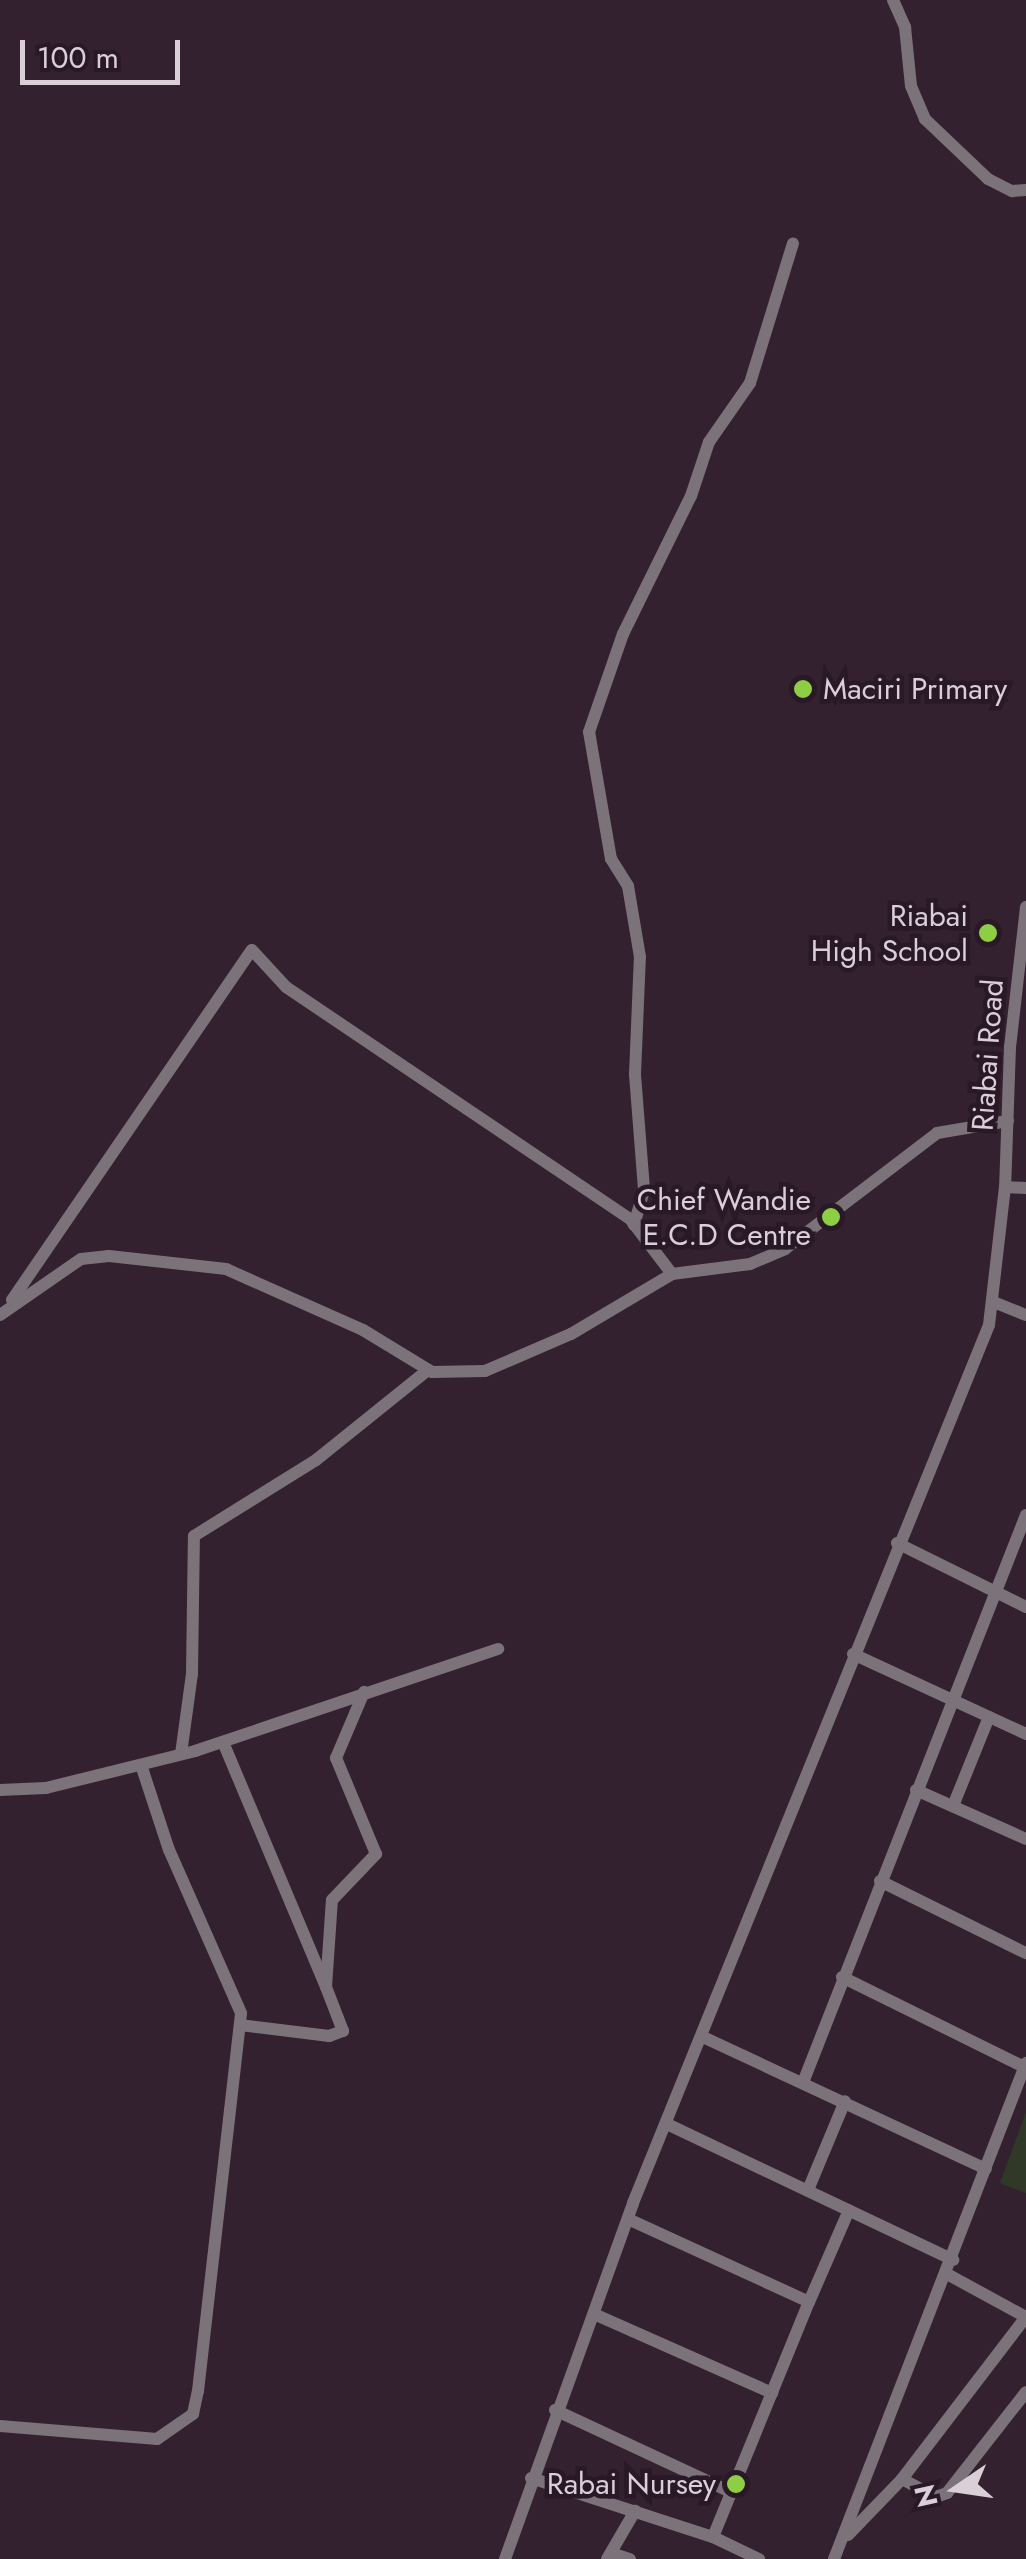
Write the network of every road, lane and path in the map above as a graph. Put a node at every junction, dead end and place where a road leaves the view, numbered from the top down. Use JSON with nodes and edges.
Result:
{"nodes":[{"id":1,"x":893,"y":0,"type":"edge"},
{"id":2,"x":1026,"y":190,"type":"edge"},
{"id":3,"x":793,"y":242,"type":"dead end"},
{"id":4,"x":1026,"y":906,"type":"edge"},
{"id":5,"x":1008,"y":1121,"type":"junction"},
{"id":6,"x":1005,"y":1188,"type":"junction"},
{"id":7,"x":1026,"y":1188,"type":"edge"},
{"id":8,"x":634,"y":1226,"type":"junction"},
{"id":9,"x":672,"y":1274,"type":"junction"},
{"id":10,"x":1026,"y":1300,"type":"edge"},
{"id":11,"x":1002,"y":1304,"type":"junction"},
{"id":12,"x":4,"y":1311,"type":"edge"},
{"id":13,"x":1026,"y":1315,"type":"edge"},
{"id":14,"x":428,"y":1370,"type":"junction"},
{"id":15,"x":1026,"y":1514,"type":"edge"},
{"id":16,"x":896,"y":1543,"type":"junction"},
{"id":17,"x":992,"y":1590,"type":"junction"},
{"id":18,"x":1026,"y":1607,"type":"edge"},
{"id":19,"x":498,"y":1650,"type":"dead end"},
{"id":20,"x":852,"y":1654,"type":"junction"},
{"id":21,"x":364,"y":1692,"type":"junction"},
{"id":22,"x":949,"y":1699,"type":"junction"},
{"id":23,"x":990,"y":1718,"type":"junction"},
{"id":24,"x":1026,"y":1734,"type":"edge"},
{"id":25,"x":223,"y":1742,"type":"junction"},
{"id":26,"x":181,"y":1754,"type":"junction"},
{"id":27,"x":141,"y":1765,"type":"junction"},
{"id":28,"x":0,"y":1790,"type":"edge"},
{"id":29,"x":916,"y":1790,"type":"junction"},
{"id":30,"x":953,"y":1806,"type":"junction"},
{"id":31,"x":1026,"y":1839,"type":"edge"},
{"id":32,"x":880,"y":1881,"type":"junction"},
{"id":33,"x":1026,"y":1953,"type":"edge"},
{"id":34,"x":842,"y":1977,"type":"junction"},
{"id":35,"x":326,"y":1986,"type":"junction"},
{"id":36,"x":240,"y":2025,"type":"junction"},
{"id":37,"x":704,"y":2036,"type":"junction"},
{"id":38,"x":1025,"y":2065,"type":"edge"},
{"id":39,"x":804,"y":2080,"type":"junction"},
{"id":40,"x":846,"y":2101,"type":"junction"},
{"id":41,"x":667,"y":2124,"type":"junction"},
{"id":42,"x":986,"y":2169,"type":"junction"},
{"id":43,"x":808,"y":2190,"type":"junction"},
{"id":44,"x":849,"y":2210,"type":"junction"},
{"id":45,"x":628,"y":2219,"type":"junction"},
{"id":46,"x":953,"y":2260,"type":"junction"},
{"id":47,"x":948,"y":2274,"type":"junction"},
{"id":48,"x":809,"y":2302,"type":"junction"},
{"id":49,"x":594,"y":2314,"type":"junction"},
{"id":50,"x":1026,"y":2317,"type":"edge"},
{"id":51,"x":1026,"y":2392,"type":"edge"},
{"id":52,"x":772,"y":2393,"type":"junction"},
{"id":53,"x":556,"y":2410,"type":"junction"},
{"id":54,"x":0,"y":2426,"type":"edge"},
{"id":55,"x":531,"y":2478,"type":"junction"},
{"id":56,"x":902,"y":2479,"type":"junction"},
{"id":57,"x":731,"y":2492,"type":"junction"},
{"id":58,"x":635,"y":2512,"type":"junction"},
{"id":59,"x":712,"y":2537,"type":"junction"},
{"id":60,"x":846,"y":2537,"type":"junction"},
{"id":61,"x":609,"y":2556,"type":"edge"},
{"id":62,"x":505,"y":2559,"type":"edge"},
{"id":63,"x":630,"y":2559,"type":"edge"},
{"id":64,"x":759,"y":2559,"type":"edge"},
{"id":65,"x":834,"y":2559,"type":"edge"}],
"edges":[{"from":1,"to":2,"type":"street"},
{"from":3,"to":8,"type":"street"},
{"from":4,"to":5,"type":"street","name":"Riabai Road"},
{"from":5,"to":6,"type":"street","name":"Riabai Road"},
{"from":5,"to":9,"type":"street"},
{"from":6,"to":7,"type":"street"},
{"from":6,"to":11,"type":"street","name":"Riabai Road"},
{"from":8,"to":9,"type":"street"},
{"from":8,"to":12,"type":"street"},
{"from":9,"to":14,"type":"street"},
{"from":10,"to":11,"type":"street"},
{"from":11,"to":13,"type":"street"},
{"from":11,"to":16,"type":"street","name":"Riabai Road"},
{"from":12,"to":14,"type":"street"},
{"from":14,"to":26,"type":"street"},
{"from":15,"to":17,"type":"street"},
{"from":16,"to":17,"type":"street"},
{"from":16,"to":20,"type":"street","name":"Riabai Road"},
{"from":17,"to":18,"type":"street"},
{"from":17,"to":22,"type":"street"},
{"from":19,"to":21,"type":"street"},
{"from":20,"to":22,"type":"street"},
{"from":20,"to":37,"type":"street","name":"Riabai Road"},
{"from":21,"to":25,"type":"street"},
{"from":21,"to":35,"type":"street"},
{"from":22,"to":23,"type":"street"},
{"from":22,"to":29,"type":"street"},
{"from":23,"to":24,"type":"street"},
{"from":23,"to":30,"type":"street"},
{"from":25,"to":26,"type":"street"},
{"from":25,"to":35,"type":"street"},
{"from":26,"to":27,"type":"street"},
{"from":27,"to":28,"type":"street"},
{"from":27,"to":36,"type":"street"},
{"from":29,"to":30,"type":"street"},
{"from":29,"to":32,"type":"street"},
{"from":30,"to":31,"type":"street"},
{"from":32,"to":33,"type":"street"},
{"from":32,"to":34,"type":"street"},
{"from":34,"to":38,"type":"street"},
{"from":34,"to":39,"type":"street"},
{"from":35,"to":36,"type":"street"},
{"from":36,"to":54,"type":"street"},
{"from":37,"to":39,"type":"street"},
{"from":37,"to":41,"type":"street","name":"Riabai Road"},
{"from":38,"to":42,"type":"street"},
{"from":39,"to":40,"type":"street"},
{"from":40,"to":42,"type":"street"},
{"from":40,"to":43,"type":"street"},
{"from":41,"to":43,"type":"street"},
{"from":41,"to":45,"type":"street","name":"Riabai Road"},
{"from":42,"to":46,"type":"street"},
{"from":43,"to":44,"type":"street"},
{"from":44,"to":46,"type":"street"},
{"from":44,"to":48,"type":"street"},
{"from":45,"to":48,"type":"street"},
{"from":45,"to":49,"type":"street","name":"Riabai Road"},
{"from":46,"to":47,"type":"street"},
{"from":47,"to":50,"type":"street"},
{"from":47,"to":60,"type":"street"},
{"from":48,"to":52,"type":"street"},
{"from":49,"to":52,"type":"street"},
{"from":49,"to":53,"type":"street","name":"Riabai Road"},
{"from":50,"to":56,"type":"street"},
{"from":51,"to":56,"type":"street"},
{"from":52,"to":57,"type":"street"},
{"from":53,"to":55,"type":"street","name":"Riabai Road"},
{"from":53,"to":57,"type":"street"},
{"from":55,"to":58,"type":"street"},
{"from":55,"to":62,"type":"street","name":"Riabai Road"},
{"from":56,"to":60,"type":"street"},
{"from":57,"to":59,"type":"street"},
{"from":58,"to":59,"type":"street"},
{"from":58,"to":61,"type":"street"},
{"from":59,"to":64,"type":"street"},
{"from":60,"to":65,"type":"street"},
{"from":61,"to":63,"type":"street"}]}
